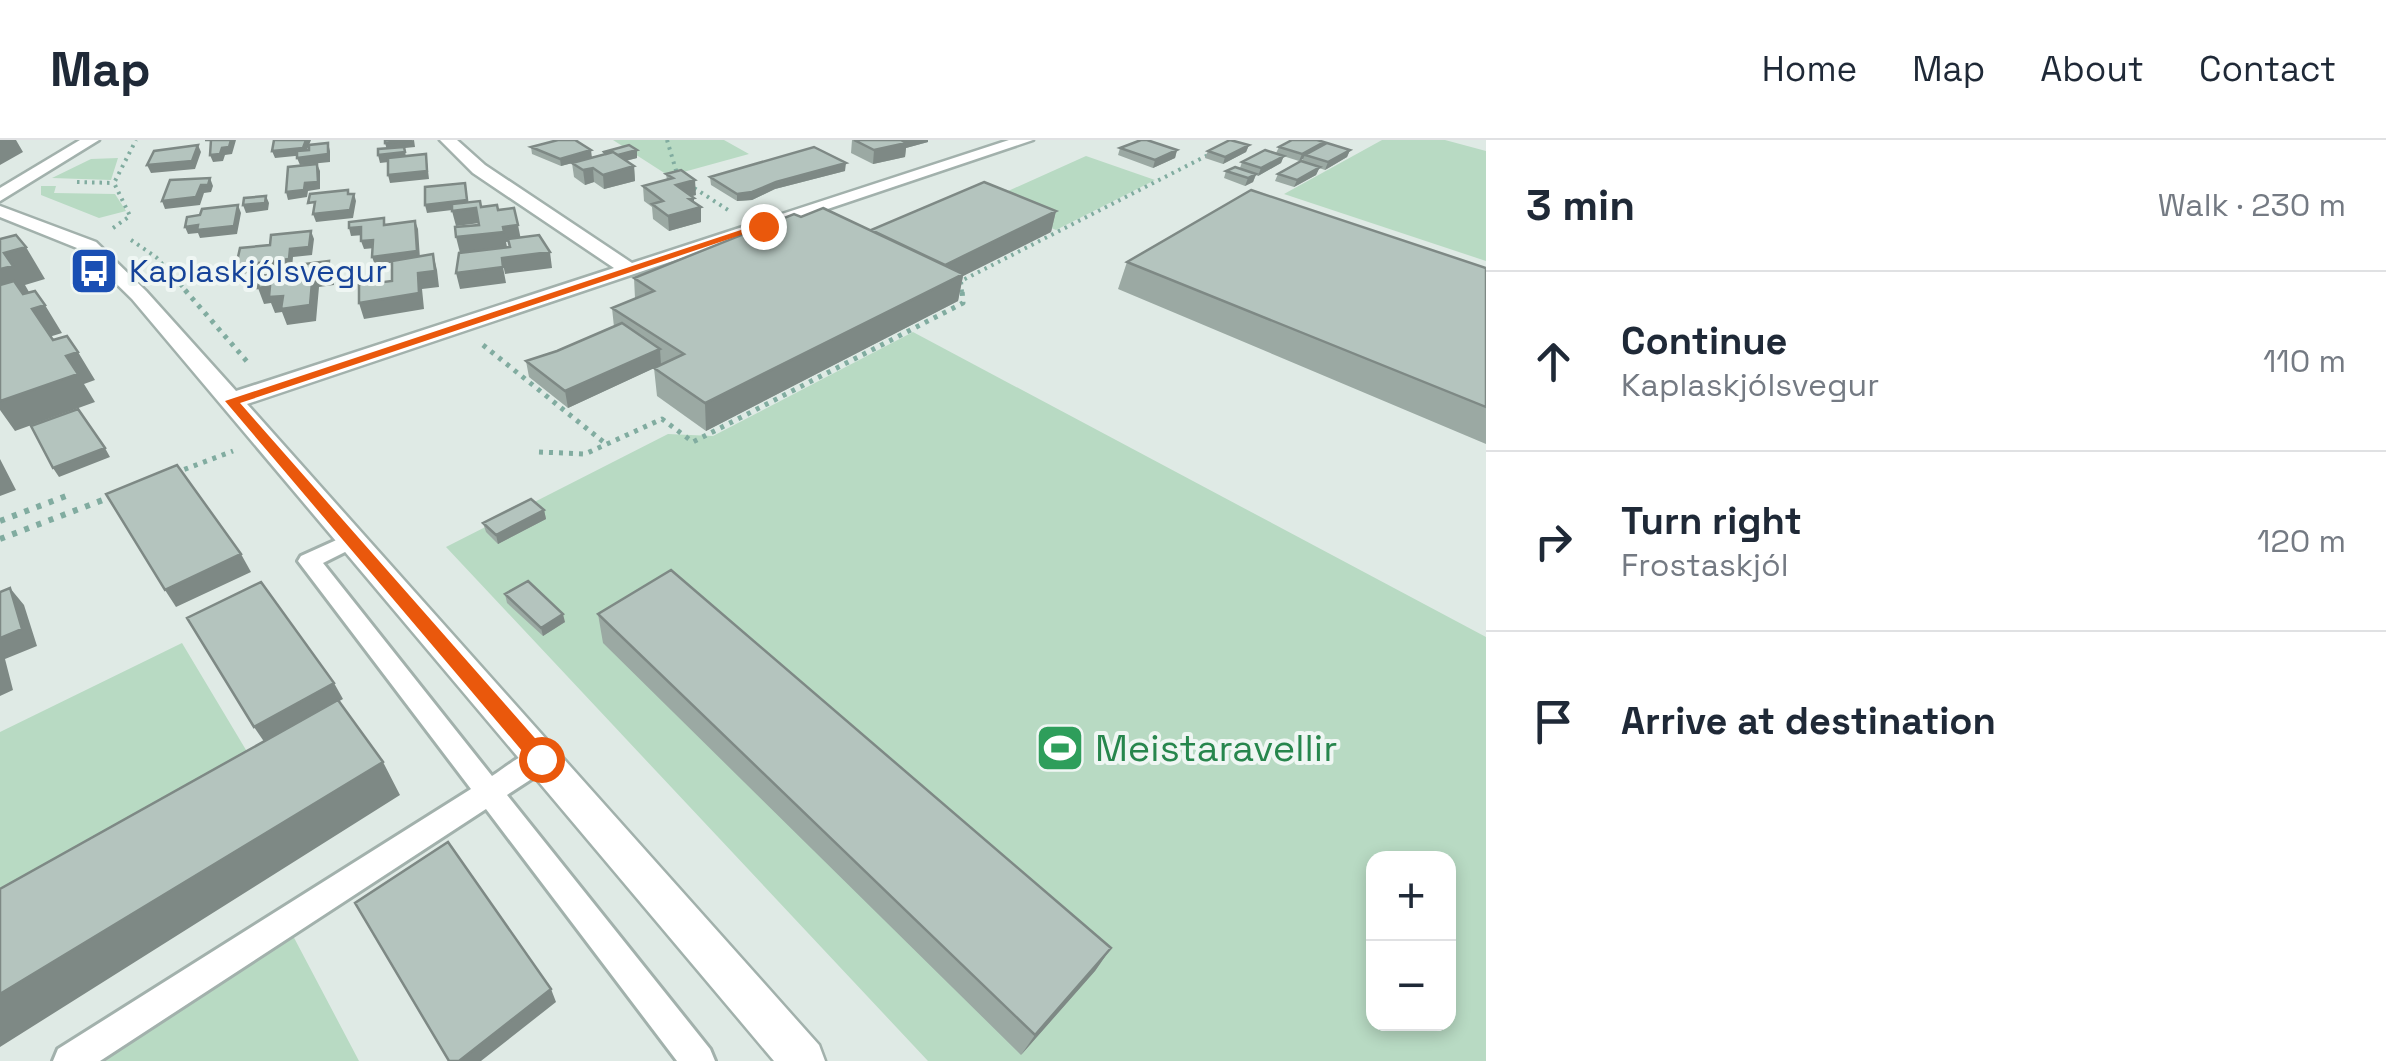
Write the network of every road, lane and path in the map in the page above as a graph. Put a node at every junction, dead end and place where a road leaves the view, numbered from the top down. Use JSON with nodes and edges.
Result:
{"nodes":[{"id":1,"x":91,"y":140,"type":"edge"},
{"id":2,"x":136,"y":140,"type":"edge"},
{"id":3,"x":448,"y":140,"type":"edge"},
{"id":4,"x":667,"y":140,"type":"edge"},
{"id":5,"x":1025,"y":140,"type":"edge"},
{"id":6,"x":1221,"y":148,"type":"edge"},
{"id":7,"x":677,"y":176,"type":"edge"},
{"id":8,"x":0,"y":196,"type":"edge"},
{"id":9,"x":0,"y":211,"type":"edge"},
{"id":10,"x":43,"y":227,"type":"junction"},
{"id":11,"x":0,"y":228,"type":"edge"},
{"id":12,"x":630,"y":270,"type":"junction"},
{"id":13,"x":458,"y":326,"type":"junction"},
{"id":14,"x":281,"y":385,"type":"junction"},
{"id":15,"x":231,"y":401,"type":"junction"},
{"id":16,"x":607,"y":444,"type":"junction"},
{"id":17,"x":241,"y":448,"type":"dead end"},
{"id":18,"x":539,"y":452,"type":"dead end"},
{"id":19,"x":164,"y":478,"type":"edge"},
{"id":20,"x":128,"y":491,"type":"edge"},
{"id":21,"x":66,"y":496,"type":"dead end"},
{"id":22,"x":0,"y":521,"type":"edge"},
{"id":23,"x":0,"y":539,"type":"edge"},
{"id":24,"x":352,"y":540,"type":"junction"},
{"id":25,"x":541,"y":759,"type":"junction"},
{"id":26,"x":489,"y":792,"type":"junction"},
{"id":27,"x":70,"y":1061,"type":"edge"},
{"id":28,"x":698,"y":1061,"type":"edge"},
{"id":29,"x":804,"y":1061,"type":"edge"}],
"edges":[{"from":1,"to":8,"type":"street"},
{"from":2,"to":14,"type":"path"},
{"from":3,"to":12,"type":"street"},
{"from":4,"to":7,"type":"path"},
{"from":5,"to":12,"type":"street"},
{"from":6,"to":16,"type":"path"},
{"from":9,"to":10,"type":"street"},
{"from":10,"to":11,"type":"street"},
{"from":10,"to":15,"type":"street"},
{"from":12,"to":13,"type":"street"},
{"from":13,"to":14,"type":"street"},
{"from":13,"to":16,"type":"path"},
{"from":14,"to":15,"type":"street"},
{"from":15,"to":24,"type":"street"},
{"from":16,"to":18,"type":"path"},
{"from":17,"to":19,"type":"path"},
{"from":20,"to":23,"type":"path"},
{"from":21,"to":22,"type":"path"},
{"from":24,"to":25,"type":"street"},
{"from":24,"to":26,"type":"lane"},
{"from":25,"to":26,"type":"lane"},
{"from":25,"to":29,"type":"street"},
{"from":26,"to":27,"type":"lane"},
{"from":26,"to":28,"type":"lane"}]}
